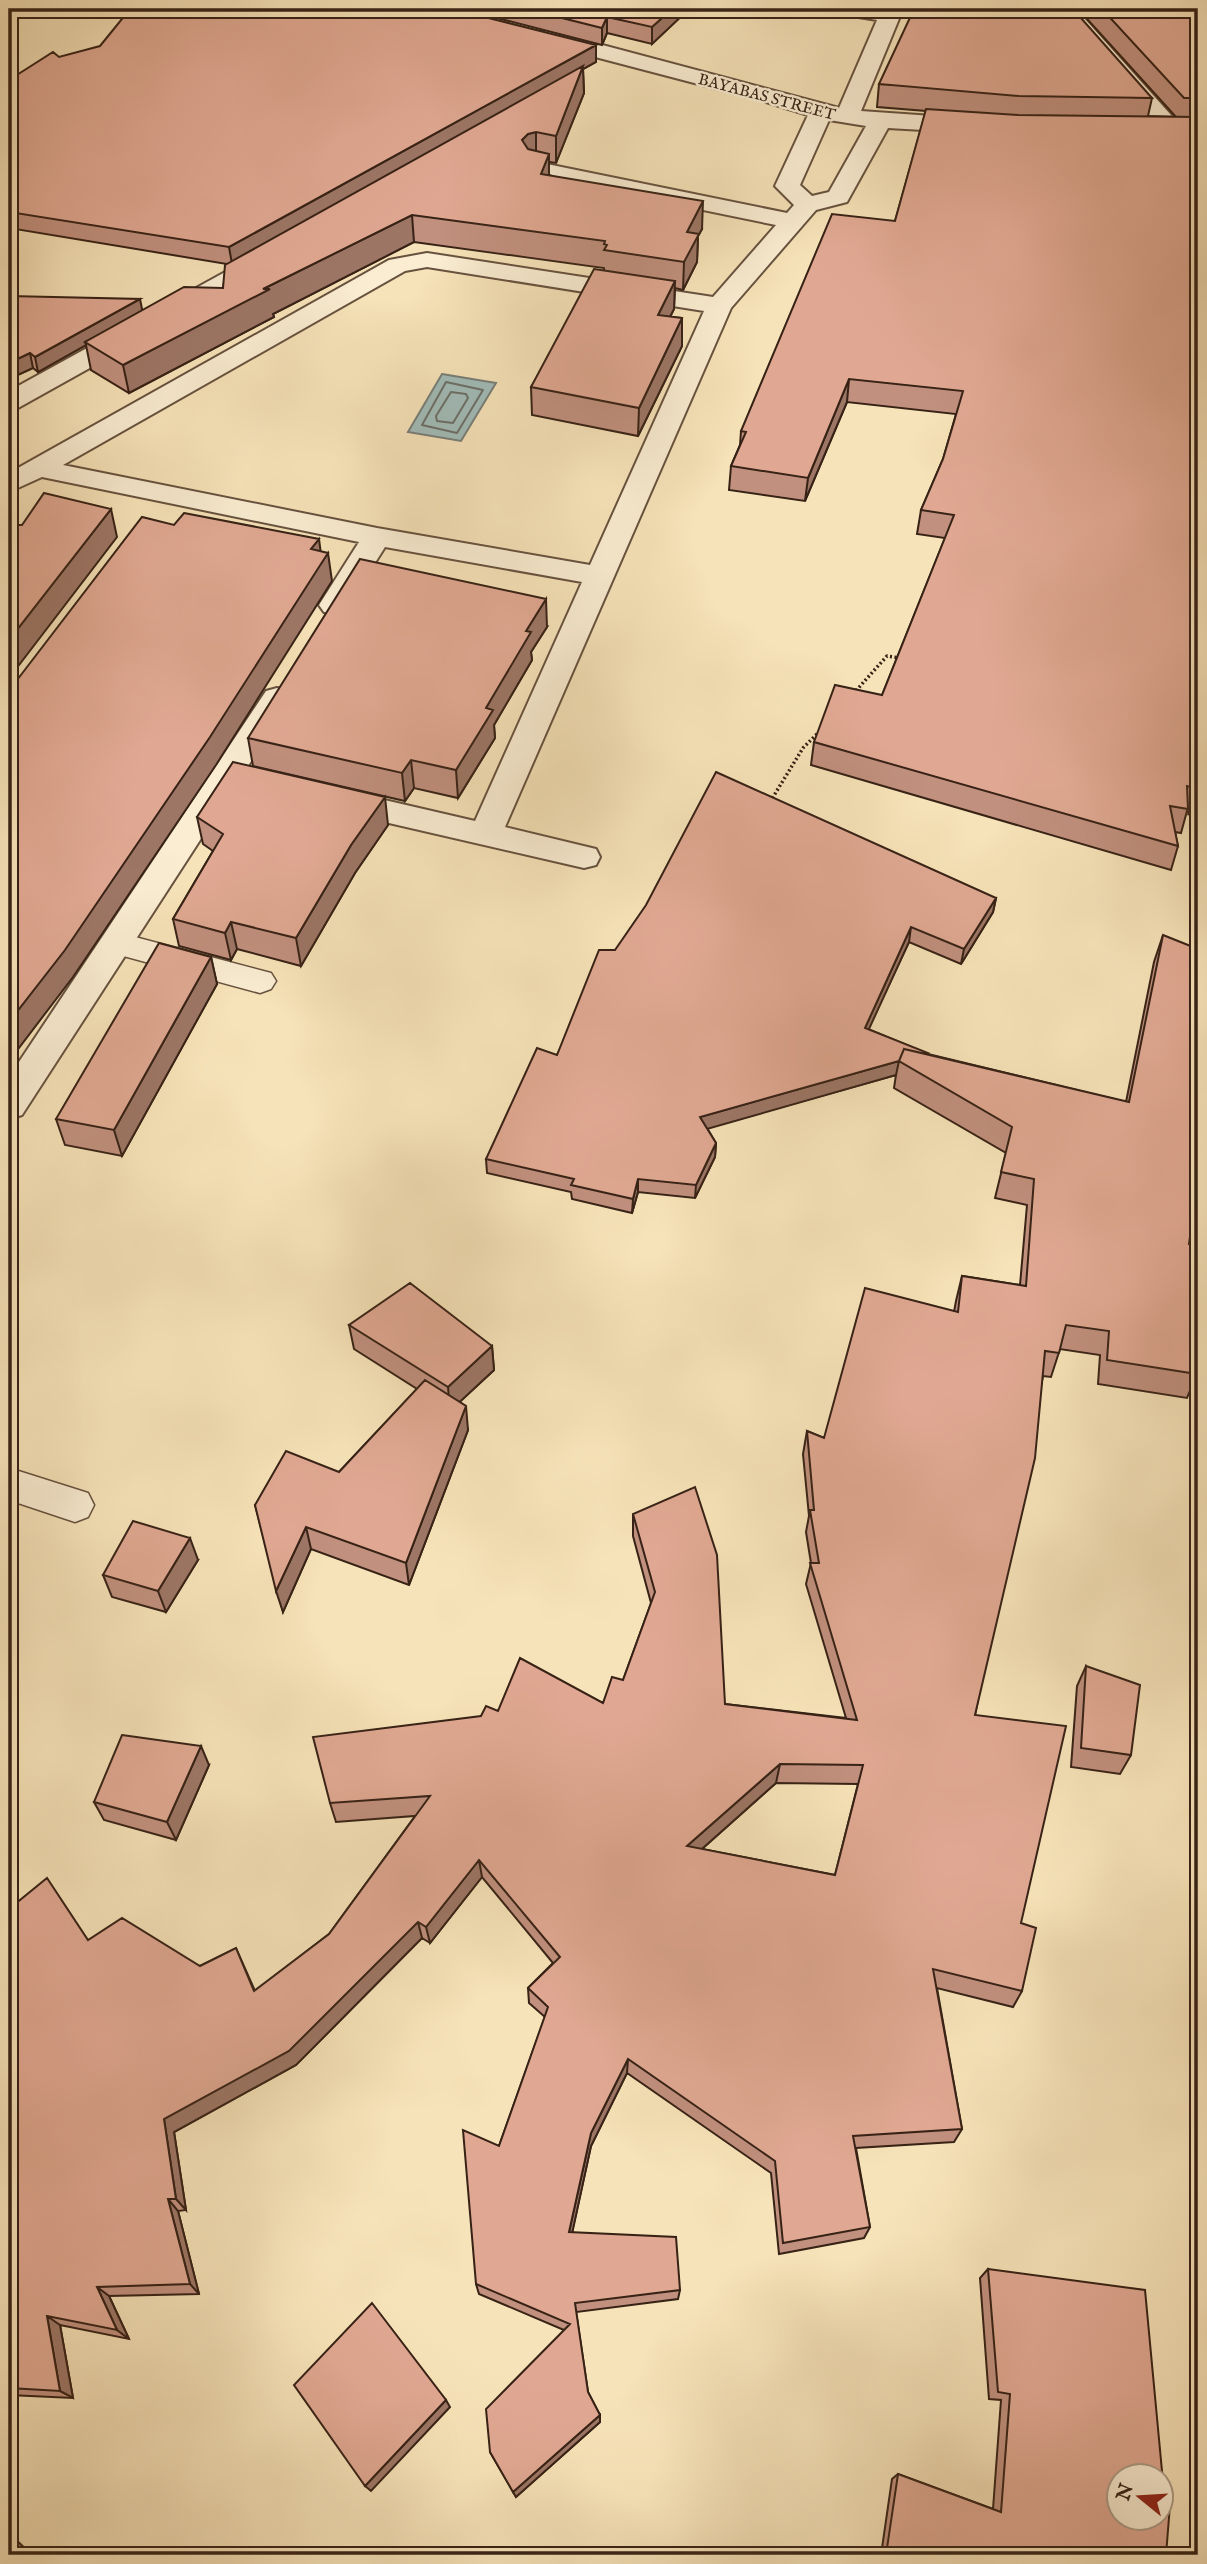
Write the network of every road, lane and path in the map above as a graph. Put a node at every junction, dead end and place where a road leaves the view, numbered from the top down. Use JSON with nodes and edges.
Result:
{"nodes":[{"id":1,"x":848,"y":9,"type":"edge"},
{"id":2,"x":1064,"y":9,"type":"edge"},
{"id":3,"x":890,"y":12,"type":"edge"},
{"id":4,"x":526,"y":32,"type":"edge"},
{"id":5,"x":624,"y":58,"type":"junction"},
{"id":6,"x":600,"y":72,"type":"dead end"},
{"id":7,"x":821,"y":112,"type":"junction"},
{"id":8,"x":848,"y":117,"type":"junction"},
{"id":9,"x":880,"y":121,"type":"junction"},
{"id":10,"x":1002,"y":127,"type":"edge"},
{"id":11,"x":1145,"y":129,"type":"edge"},
{"id":12,"x":1171,"y":129,"type":"junction"},
{"id":13,"x":1198,"y":130,"type":"edge"},
{"id":14,"x":537,"y":169,"type":"edge"},
{"id":15,"x":799,"y":213,"type":"junction"},
{"id":16,"x":289,"y":247,"type":"edge"},
{"id":17,"x":719,"y":306,"type":"junction"},
{"id":18,"x":9,"y":402,"type":"edge"},
{"id":19,"x":38,"y":468,"type":"junction"},
{"id":20,"x":9,"y":484,"type":"edge"},
{"id":21,"x":377,"y":537,"type":"junction"},
{"id":22,"x":600,"y":576,"type":"junction"},
{"id":23,"x":318,"y":632,"type":"edge"},
{"id":24,"x":912,"y":660,"type":"edge"},
{"id":25,"x":296,"y":667,"type":"edge"},
{"id":26,"x":850,"y":697,"type":"edge"},
{"id":27,"x":822,"y":728,"type":"edge"},
{"id":28,"x":803,"y":748,"type":"junction"},
{"id":29,"x":816,"y":750,"type":"edge"},
{"id":30,"x":310,"y":793,"type":"edge"},
{"id":31,"x":766,"y":806,"type":"edge"},
{"id":32,"x":1172,"y":811,"type":"edge"},
{"id":33,"x":1198,"y":815,"type":"edge"},
{"id":34,"x":485,"y":835,"type":"junction"},
{"id":35,"x":584,"y":857,"type":"dead end"},
{"id":36,"x":116,"y":943,"type":"junction"},
{"id":37,"x":260,"y":981,"type":"dead end"},
{"id":38,"x":9,"y":1105,"type":"edge"},
{"id":39,"x":9,"y":1484,"type":"edge"},
{"id":40,"x":75,"y":1504,"type":"dead end"}],
"edges":[{"from":1,"to":3,"type":"street"},
{"from":2,"to":12,"type":"street"},
{"from":3,"to":8,"type":"street"},
{"from":4,"to":5,"type":"street","name":"BAYABAS STREET"},
{"from":5,"to":6,"type":"street"},
{"from":5,"to":7,"type":"street","name":"BAYABAS STREET"},
{"from":7,"to":8,"type":"street","name":"BAYABAS STREET"},
{"from":7,"to":15,"type":"street"},
{"from":8,"to":9,"type":"street","name":"BAYABAS STREET"},
{"from":9,"to":10,"type":"street","name":"BAYABAS STREET"},
{"from":9,"to":15,"type":"street"},
{"from":11,"to":12,"type":"street"},
{"from":12,"to":13,"type":"street"},
{"from":14,"to":15,"type":"street"},
{"from":15,"to":17,"type":"street"},
{"from":16,"to":18,"type":"street"},
{"from":17,"to":19,"type":"street"},
{"from":17,"to":22,"type":"street"},
{"from":19,"to":20,"type":"street"},
{"from":19,"to":21,"type":"street"},
{"from":21,"to":22,"type":"street"},
{"from":21,"to":23,"type":"street"},
{"from":22,"to":34,"type":"street"},
{"from":24,"to":26,"type":"path"},
{"from":25,"to":36,"type":"street"},
{"from":27,"to":28,"type":"path"},
{"from":28,"to":29,"type":"path"},
{"from":28,"to":31,"type":"path"},
{"from":30,"to":34,"type":"street"},
{"from":32,"to":33,"type":"path"},
{"from":34,"to":35,"type":"street"},
{"from":36,"to":37,"type":"lane"},
{"from":36,"to":38,"type":"street"},
{"from":39,"to":40,"type":"lane"}]}
